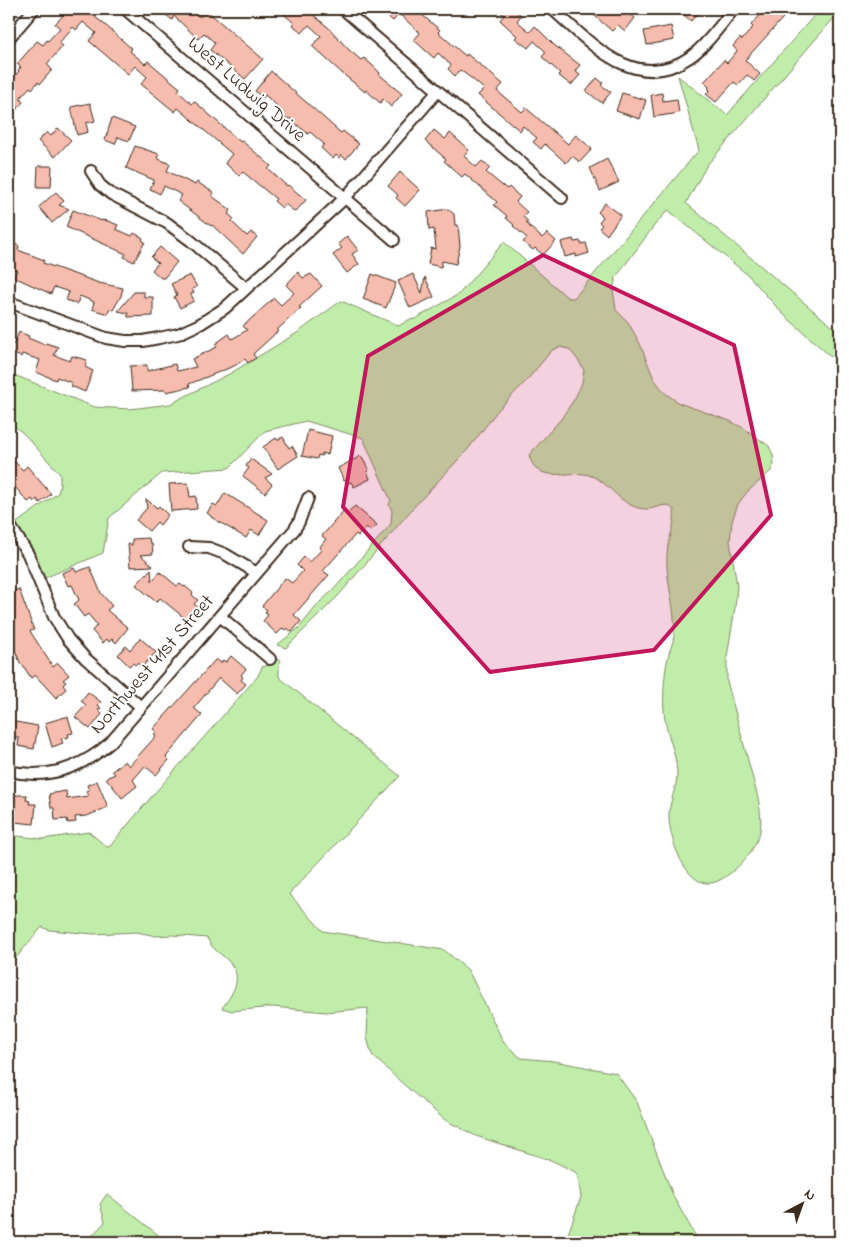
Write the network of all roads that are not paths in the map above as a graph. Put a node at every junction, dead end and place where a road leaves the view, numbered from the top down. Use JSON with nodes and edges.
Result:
{"nodes":[{"id":1,"x":34,"y":9,"type":"edge"},
{"id":2,"x":125,"y":9,"type":"edge"},
{"id":3,"x":343,"y":9,"type":"edge"},
{"id":4,"x":552,"y":9,"type":"edge"},
{"id":5,"x":734,"y":9,"type":"edge"},
{"id":6,"x":9,"y":38,"type":"edge"},
{"id":7,"x":438,"y":91,"type":"junction"},
{"id":8,"x":91,"y":171,"type":"dead end"},
{"id":9,"x":345,"y":198,"type":"junction"},
{"id":10,"x":562,"y":198,"type":"dead end"},
{"id":11,"x":394,"y":240,"type":"dead end"},
{"id":12,"x":246,"y":288,"type":"junction"},
{"id":13,"x":9,"y":302,"type":"edge"},
{"id":14,"x":308,"y":498,"type":"dead end"},
{"id":15,"x":9,"y":524,"type":"edge"},
{"id":16,"x":189,"y":547,"type":"dead end"},
{"id":17,"x":257,"y":573,"type":"junction"},
{"id":18,"x":220,"y":616,"type":"junction"},
{"id":19,"x":270,"y":659,"type":"dead end"},
{"id":20,"x":141,"y":707,"type":"junction"},
{"id":21,"x":9,"y":771,"type":"edge"}],
"edges":[{"from":1,"to":6,"type":"street"},
{"from":2,"to":9,"type":"street","name":"West Ludwig Drive"},
{"from":3,"to":7,"type":"street"},
{"from":4,"to":5,"type":"street"},
{"from":7,"to":9,"type":"street"},
{"from":7,"to":10,"type":"street"},
{"from":8,"to":12,"type":"street"},
{"from":9,"to":11,"type":"street","name":"West Ludwig Drive"},
{"from":9,"to":12,"type":"street"},
{"from":12,"to":13,"type":"street"},
{"from":14,"to":17,"type":"street","name":"Northwest 41st Street"},
{"from":15,"to":20,"type":"street"},
{"from":16,"to":17,"type":"street"},
{"from":17,"to":18,"type":"street","name":"Northwest 41st Street"},
{"from":18,"to":19,"type":"street"},
{"from":18,"to":20,"type":"street","name":"Northwest 41st Street"},
{"from":20,"to":21,"type":"street","name":"Northwest 41st Street"}]}
